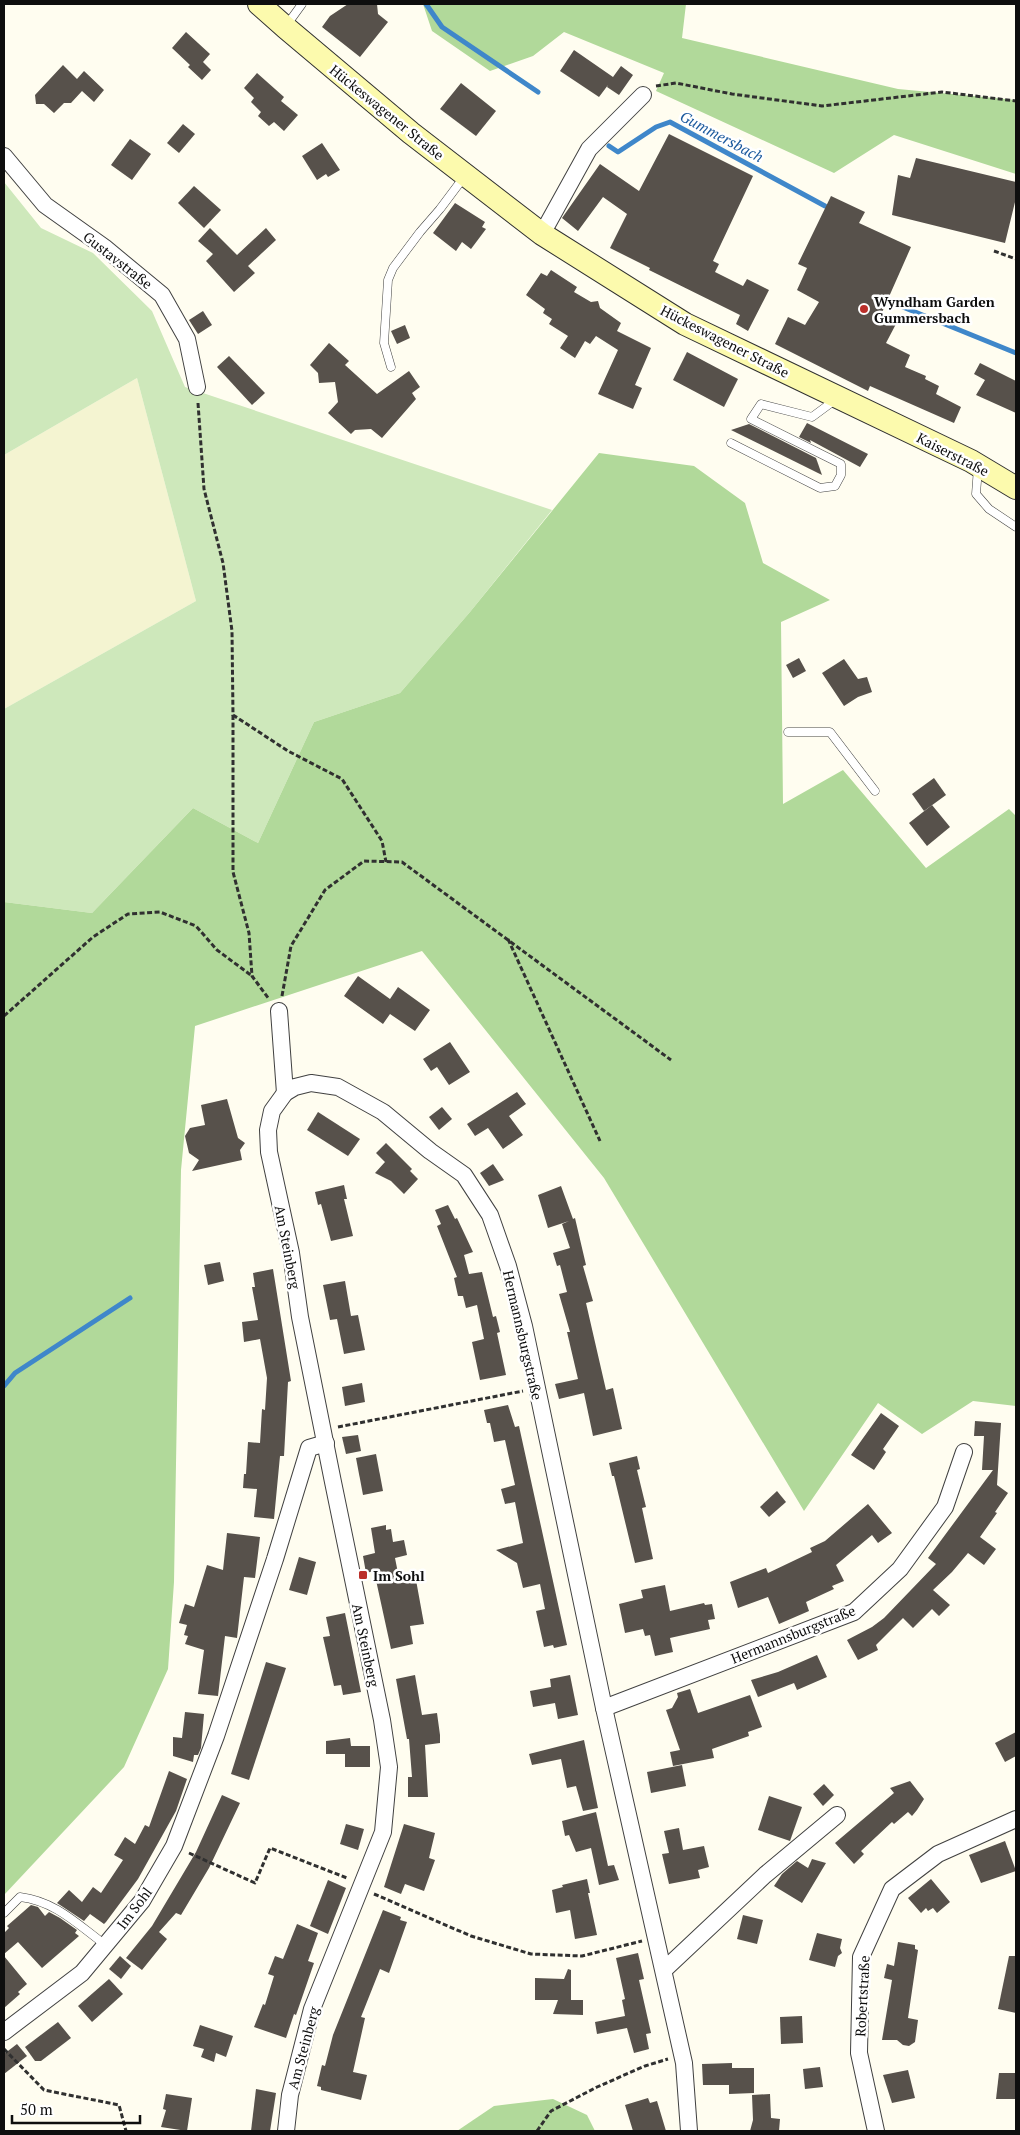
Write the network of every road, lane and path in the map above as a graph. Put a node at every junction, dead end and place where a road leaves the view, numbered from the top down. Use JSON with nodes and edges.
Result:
{"nodes":[{"id":1,"x":259,"y":4,"type":"edge"},
{"id":2,"x":302,"y":4,"type":"edge"},
{"id":3,"x":285,"y":27,"type":"junction"},
{"id":4,"x":643,"y":95,"type":"joint"},
{"id":5,"x":1016,"y":101,"type":"edge"},
{"id":6,"x":4,"y":156,"type":"edge"},
{"id":7,"x":466,"y":175,"type":"junction"},
{"id":8,"x":542,"y":234,"type":"junction"},
{"id":9,"x":994,"y":251,"type":"dead end"},
{"id":10,"x":1016,"y":259,"type":"edge"},
{"id":11,"x":391,"y":367,"type":"dead end"},
{"id":12,"x":197,"y":387,"type":"joint"},
{"id":13,"x":838,"y":397,"type":"junction"},
{"id":14,"x":888,"y":421,"type":"joint"},
{"id":15,"x":731,"y":443,"type":"dead end"},
{"id":16,"x":979,"y":466,"type":"junction"},
{"id":17,"x":1016,"y":488,"type":"edge"},
{"id":18,"x":1016,"y":527,"type":"edge"},
{"id":19,"x":233,"y":714,"type":"junction"},
{"id":20,"x":788,"y":732,"type":"dead end"},
{"id":21,"x":875,"y":791,"type":"dead end"},
{"id":22,"x":386,"y":862,"type":"junction"},
{"id":23,"x":508,"y":938,"type":"junction"},
{"id":24,"x":252,"y":976,"type":"junction"},
{"id":25,"x":279,"y":1011,"type":"junction"},
{"id":26,"x":4,"y":1016,"type":"edge"},
{"id":27,"x":671,"y":1060,"type":"dead end"},
{"id":28,"x":285,"y":1093,"type":"junction"},
{"id":29,"x":600,"y":1141,"type":"dead end"},
{"id":30,"x":536,"y":1389,"type":"junction"},
{"id":31,"x":324,"y":1437,"type":"junction"},
{"id":32,"x":964,"y":1452,"type":"dead end"},
{"id":33,"x":604,"y":1708,"type":"junction"},
{"id":34,"x":837,"y":1815,"type":"dead end"},
{"id":35,"x":1016,"y":1819,"type":"edge"},
{"id":36,"x":174,"y":1846,"type":"junction"},
{"id":37,"x":362,"y":1887,"type":"junction"},
{"id":38,"x":4,"y":1913,"type":"edge"},
{"id":39,"x":657,"y":1937,"type":"junction"},
{"id":40,"x":104,"y":1947,"type":"junction"},
{"id":41,"x":664,"y":1970,"type":"junction"},
{"id":42,"x":4,"y":2032,"type":"edge"},
{"id":43,"x":4,"y":2049,"type":"edge"},
{"id":44,"x":682,"y":2054,"type":"junction"},
{"id":45,"x":126,"y":2131,"type":"edge"},
{"id":46,"x":286,"y":2131,"type":"edge"},
{"id":47,"x":537,"y":2131,"type":"edge"},
{"id":48,"x":689,"y":2131,"type":"edge"},
{"id":49,"x":876,"y":2131,"type":"edge"}],
"edges":[{"from":1,"to":3,"type":"street","name":"Hückeswagener Straße"},
{"from":2,"to":3,"type":"lane"},
{"from":3,"to":7,"type":"street","name":"Hückeswagener Straße"},
{"from":4,"to":5,"type":"path"},
{"from":4,"to":8,"type":"street"},
{"from":6,"to":12,"type":"street","name":"Gustavstraße"},
{"from":7,"to":8,"type":"street","name":"Hückeswagener Straße"},
{"from":7,"to":11,"type":"lane"},
{"from":8,"to":13,"type":"street","name":"Hückeswagener Straße"},
{"from":9,"to":10,"type":"path"},
{"from":12,"to":19,"type":"path"},
{"from":13,"to":14,"type":"street","name":"Hückeswagener Straße"},
{"from":13,"to":15,"type":"lane"},
{"from":14,"to":16,"type":"street","name":"Kaiserstraße"},
{"from":16,"to":17,"type":"street","name":"Kaiserstraße"},
{"from":16,"to":18,"type":"lane"},
{"from":19,"to":22,"type":"path"},
{"from":19,"to":24,"type":"path"},
{"from":20,"to":21,"type":"lane"},
{"from":22,"to":23,"type":"path"},
{"from":22,"to":25,"type":"path"},
{"from":23,"to":27,"type":"path"},
{"from":23,"to":29,"type":"path"},
{"from":24,"to":25,"type":"path"},
{"from":24,"to":26,"type":"path"},
{"from":25,"to":28,"type":"street"},
{"from":28,"to":30,"type":"street","name":"Hermannsburgstraße"},
{"from":28,"to":31,"type":"street","name":"Am Steinberg"},
{"from":30,"to":31,"type":"path"},
{"from":30,"to":33,"type":"street","name":"Hermannsburgstraße"},
{"from":31,"to":36,"type":"street","name":"Im Sohl"},
{"from":31,"to":37,"type":"street","name":"Am Steinberg"},
{"from":32,"to":33,"type":"street","name":"Hermannsburgstraße"},
{"from":33,"to":39,"type":"street","name":"Hermannsburgstraße"},
{"from":34,"to":41,"type":"street"},
{"from":35,"to":49,"type":"street","name":"Robertstraße"},
{"from":36,"to":37,"type":"path"},
{"from":36,"to":40,"type":"street","name":"Im Sohl"},
{"from":37,"to":39,"type":"path"},
{"from":37,"to":46,"type":"street","name":"Am Steinberg"},
{"from":38,"to":40,"type":"lane"},
{"from":39,"to":41,"type":"street","name":"Hermannsburgstraße"},
{"from":40,"to":42,"type":"street","name":"Im Sohl"},
{"from":41,"to":44,"type":"street","name":"Hermannsburgstraße"},
{"from":43,"to":45,"type":"path"},
{"from":44,"to":47,"type":"path"},
{"from":44,"to":48,"type":"street","name":"Hermannsburgstraße"}]}
